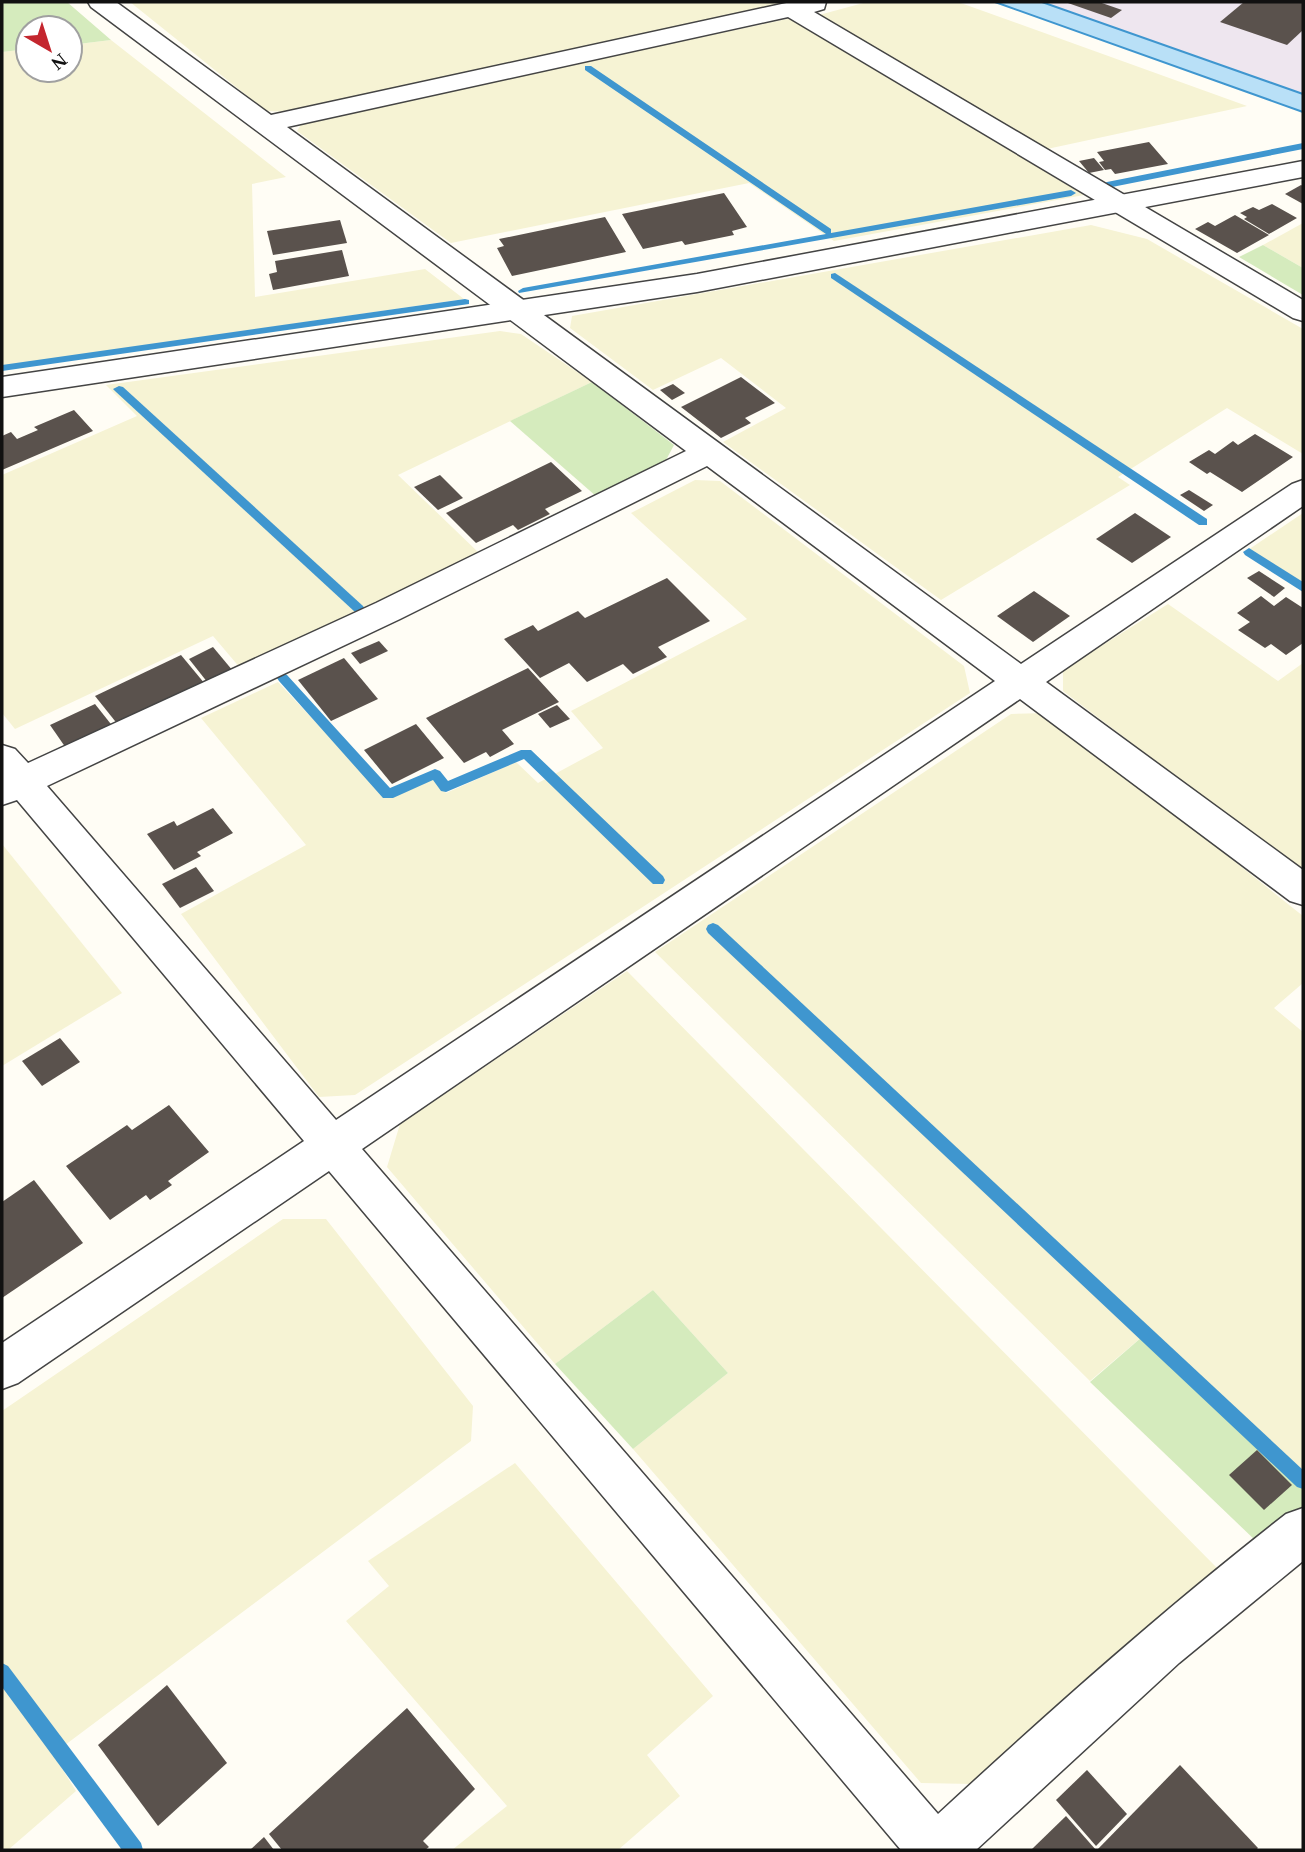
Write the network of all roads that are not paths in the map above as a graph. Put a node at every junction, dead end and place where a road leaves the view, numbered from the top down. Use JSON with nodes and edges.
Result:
{"nodes":[{"id":1,"x":100,"y":2,"type":"edge"},
{"id":2,"x":824,"y":2,"type":"edge"},
{"id":3,"x":792,"y":9,"type":"junction"},
{"id":4,"x":267,"y":124,"type":"junction"},
{"id":5,"x":1303,"y":169,"type":"edge"},
{"id":6,"x":1119,"y":205,"type":"junction"},
{"id":7,"x":520,"y":311,"type":"junction"},
{"id":8,"x":1303,"y":312,"type":"edge"},
{"id":9,"x":2,"y":387,"type":"edge"},
{"id":10,"x":710,"y":452,"type":"junction"},
{"id":11,"x":1303,"y":491,"type":"edge"},
{"id":12,"x":1022,"y":680,"type":"junction"},
{"id":13,"x":8,"y":777,"type":"edge"},
{"id":14,"x":1303,"y":890,"type":"edge"},
{"id":15,"x":333,"y":1144,"type":"junction"},
{"id":16,"x":2,"y":1368,"type":"edge"},
{"id":17,"x":1303,"y":1531,"type":"edge"},
{"id":18,"x":937,"y":1850,"type":"edge"}],
"edges":[{"from":1,"to":4,"type":"street"},
{"from":2,"to":3,"type":"street"},
{"from":3,"to":4,"type":"street"},
{"from":3,"to":6,"type":"street"},
{"from":4,"to":7,"type":"street"},
{"from":5,"to":6,"type":"street"},
{"from":6,"to":7,"type":"street"},
{"from":6,"to":8,"type":"street"},
{"from":7,"to":9,"type":"street"},
{"from":7,"to":10,"type":"street"},
{"from":10,"to":12,"type":"street"},
{"from":10,"to":13,"type":"street"},
{"from":11,"to":12,"type":"street"},
{"from":12,"to":14,"type":"street"},
{"from":12,"to":15,"type":"street"},
{"from":13,"to":15,"type":"street"},
{"from":15,"to":16,"type":"street"},
{"from":15,"to":18,"type":"street"},
{"from":17,"to":18,"type":"street"}]}
